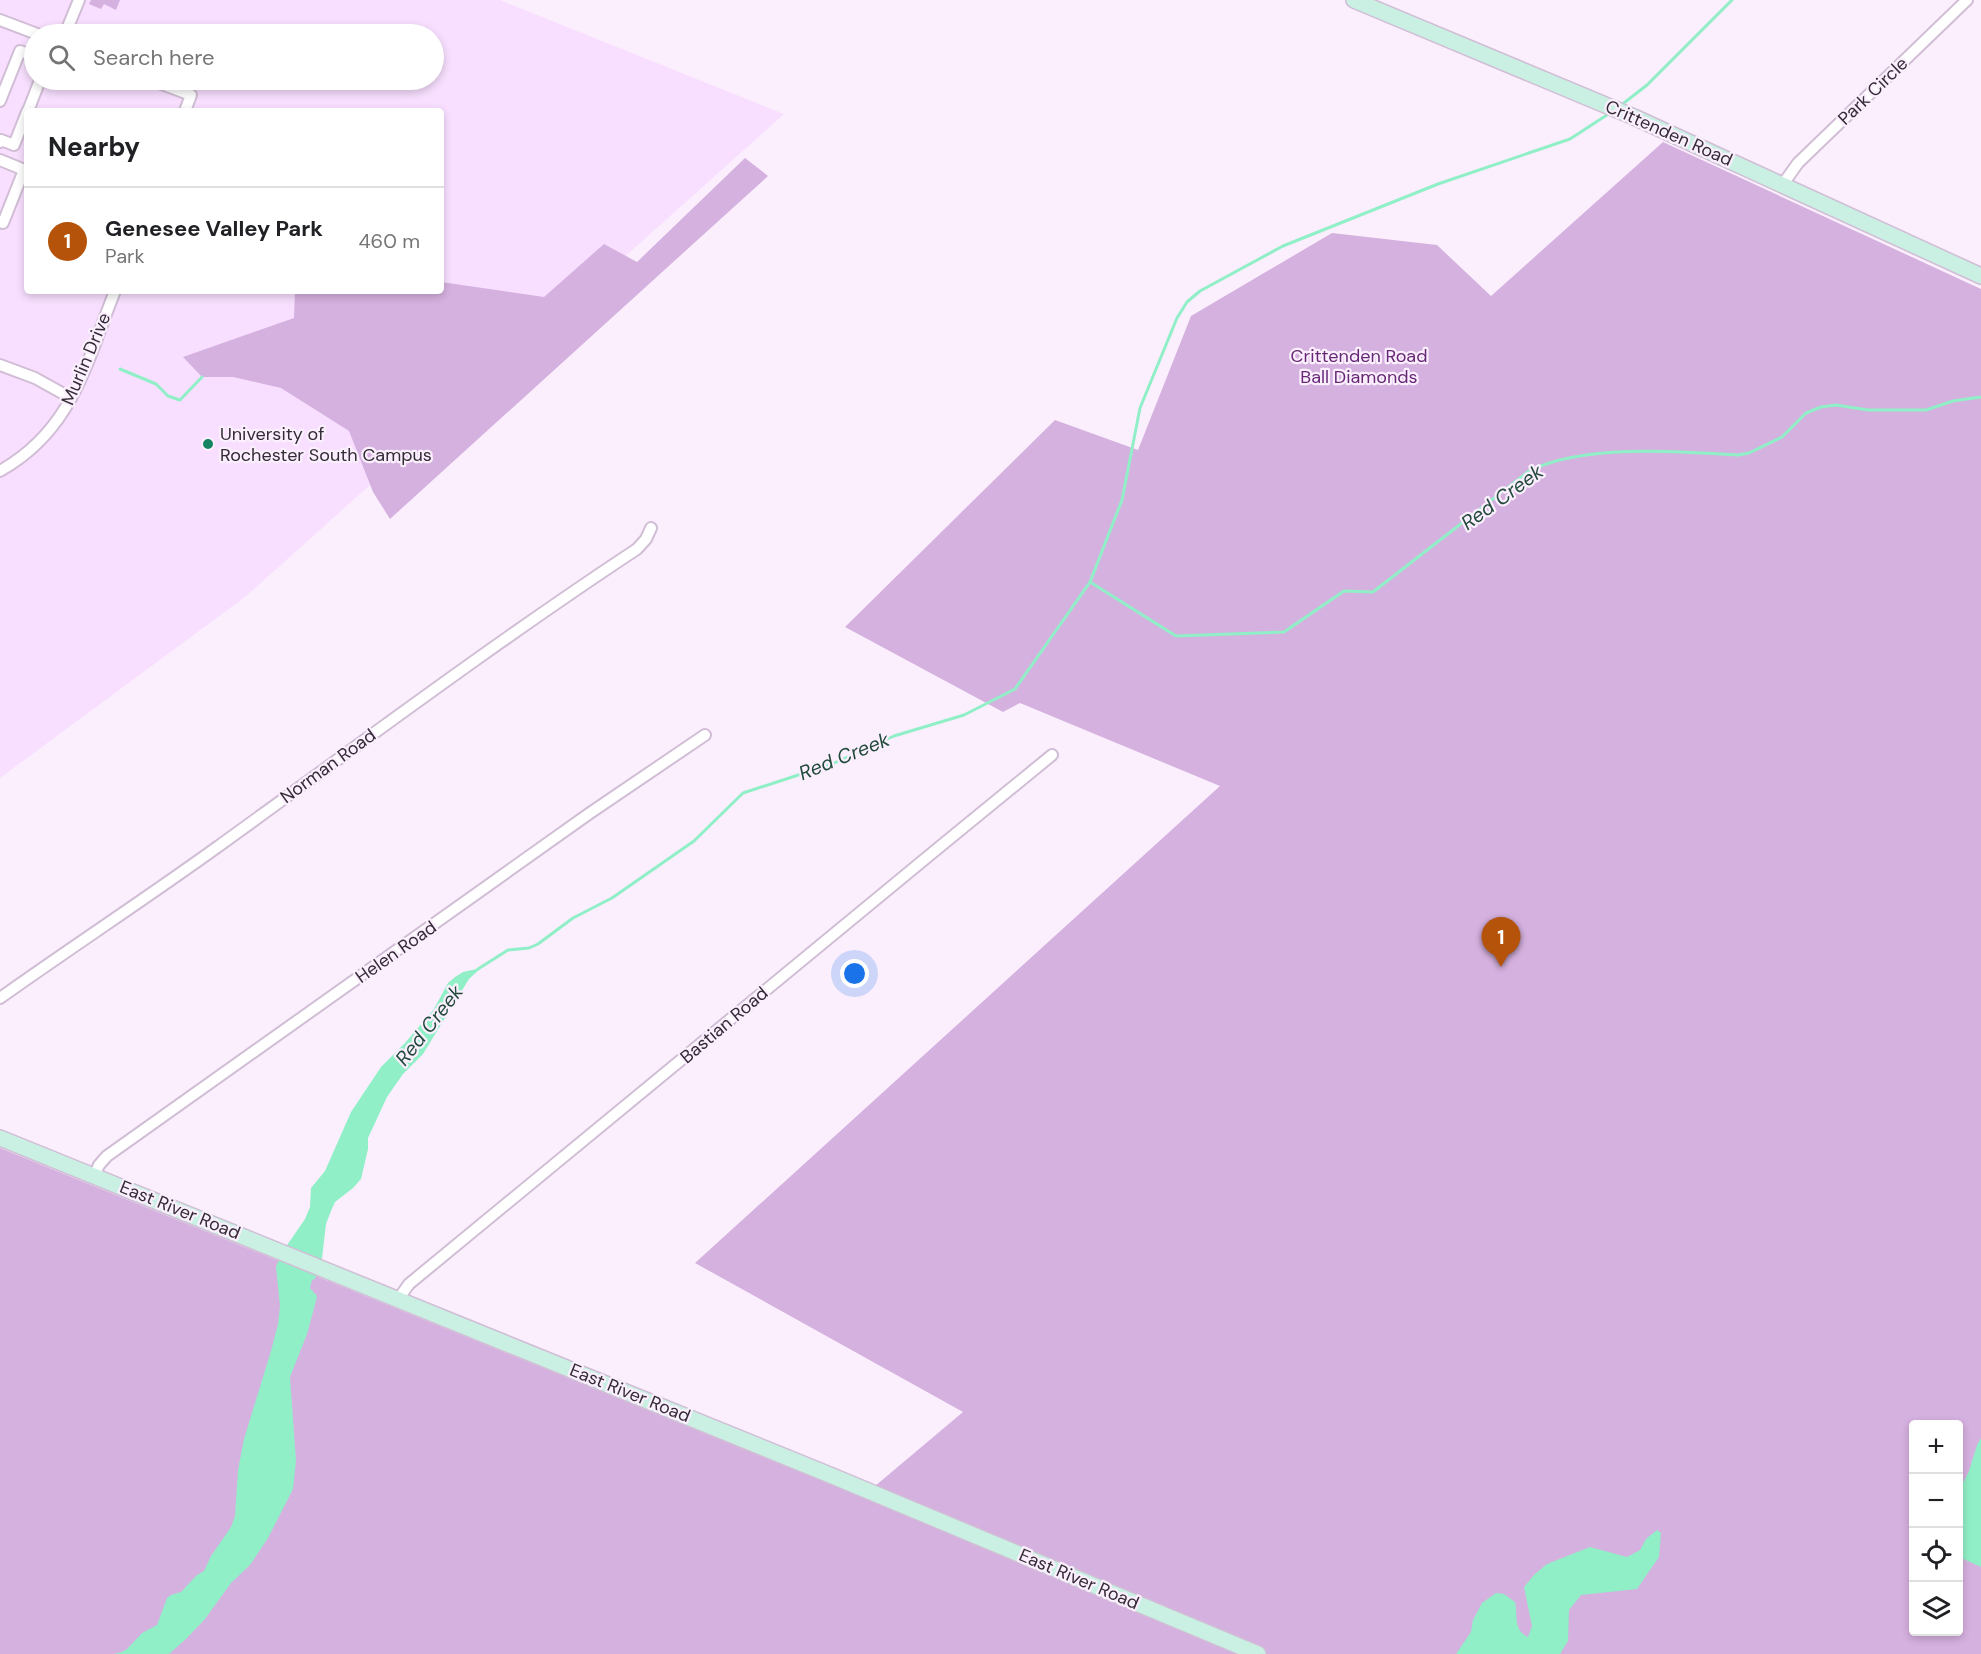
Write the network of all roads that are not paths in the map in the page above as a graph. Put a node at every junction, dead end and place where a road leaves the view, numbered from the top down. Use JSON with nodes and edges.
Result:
{"nodes":[{"id":1,"x":79,"y":0,"type":"edge"},
{"id":2,"x":1354,"y":0,"type":"edge"},
{"id":3,"x":1967,"y":0,"type":"edge"},
{"id":4,"x":0,"y":20,"type":"edge"},
{"id":5,"x":69,"y":24,"type":"edge"},
{"id":6,"x":24,"y":29,"type":"edge"},
{"id":7,"x":24,"y":52,"type":"edge"},
{"id":8,"x":36,"y":90,"type":"edge"},
{"id":9,"x":178,"y":90,"type":"edge"},
{"id":10,"x":0,"y":101,"type":"edge"},
{"id":11,"x":29,"y":108,"type":"edge"},
{"id":12,"x":186,"y":108,"type":"edge"},
{"id":13,"x":24,"y":120,"type":"edge"},
{"id":14,"x":0,"y":140,"type":"edge"},
{"id":15,"x":0,"y":160,"type":"edge"},
{"id":16,"x":24,"y":170,"type":"edge"},
{"id":17,"x":24,"y":172,"type":"edge"},
{"id":18,"x":1783,"y":184,"type":"junction"},
{"id":19,"x":0,"y":222,"type":"edge"},
{"id":20,"x":1981,"y":276,"type":"edge"},
{"id":21,"x":113,"y":294,"type":"edge"},
{"id":22,"x":0,"y":364,"type":"edge"},
{"id":23,"x":71,"y":398,"type":"junction"},
{"id":24,"x":0,"y":471,"type":"edge"},
{"id":25,"x":651,"y":528,"type":"dead end"},
{"id":26,"x":705,"y":735,"type":"dead end"},
{"id":27,"x":1052,"y":755,"type":"dead end"},
{"id":28,"x":0,"y":998,"type":"edge"},
{"id":29,"x":0,"y":1138,"type":"edge"},
{"id":30,"x":94,"y":1176,"type":"junction"},
{"id":31,"x":399,"y":1298,"type":"junction"},
{"id":32,"x":1258,"y":1654,"type":"edge"}],
"edges":[{"from":1,"to":5,"type":"street"},
{"from":2,"to":18,"type":"street","name":"Crittenden Road"},
{"from":3,"to":18,"type":"street","name":"Park Circle"},
{"from":4,"to":6,"type":"street"},
{"from":7,"to":10,"type":"street"},
{"from":8,"to":11,"type":"street"},
{"from":9,"to":12,"type":"street"},
{"from":13,"to":14,"type":"street"},
{"from":15,"to":16,"type":"street"},
{"from":17,"to":19,"type":"street"},
{"from":18,"to":20,"type":"street","name":"Crittenden Road"},
{"from":21,"to":23,"type":"street","name":"Murlin Drive"},
{"from":22,"to":23,"type":"street"},
{"from":23,"to":24,"type":"street","name":"Murlin Drive"},
{"from":25,"to":28,"type":"street","name":"Norman Road"},
{"from":26,"to":30,"type":"street","name":"Helen Road"},
{"from":27,"to":31,"type":"street","name":"Bastian Road"},
{"from":29,"to":30,"type":"street","name":"East River Road"},
{"from":30,"to":31,"type":"street","name":"East River Road"},
{"from":31,"to":32,"type":"street","name":"East River Road"}]}
